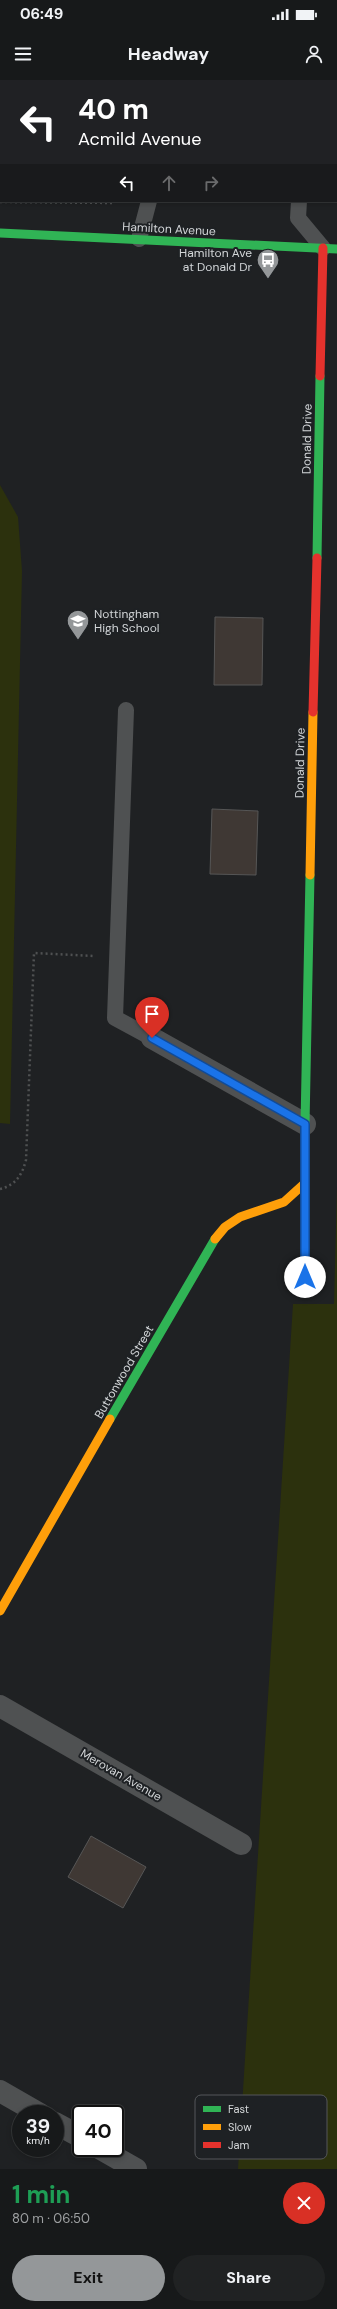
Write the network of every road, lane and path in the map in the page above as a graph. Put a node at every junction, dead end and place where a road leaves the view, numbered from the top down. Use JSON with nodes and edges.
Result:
{"nodes":[{"id":1,"x":0,"y":202,"type":"edge"},
{"id":2,"x":149,"y":202,"type":"edge"},
{"id":3,"x":298,"y":202,"type":"edge"},
{"id":4,"x":115,"y":203,"type":"dead end"},
{"id":5,"x":0,"y":233,"type":"edge"},
{"id":6,"x":139,"y":239,"type":"junction"},
{"id":7,"x":330,"y":249,"type":"edge"},
{"id":8,"x":126,"y":710,"type":"dead end"},
{"id":9,"x":117,"y":957,"type":"junction"},
{"id":10,"x":152,"y":1038,"type":"joint"},
{"id":11,"x":305,"y":1124,"type":"junction"},
{"id":12,"x":305,"y":1183,"type":"junction"},
{"id":13,"x":0,"y":1189,"type":"edge"},
{"id":14,"x":305,"y":1277,"type":"dead end"},
{"id":15,"x":0,"y":1611,"type":"edge"},
{"id":16,"x":0,"y":1706,"type":"edge"},
{"id":17,"x":241,"y":1844,"type":"dead end"},
{"id":18,"x":0,"y":2091,"type":"edge"},
{"id":19,"x":24,"y":2105,"type":"edge"},
{"id":20,"x":115,"y":2157,"type":"edge"},
{"id":21,"x":136,"y":2169,"type":"edge"}],
"edges":[{"from":1,"to":4,"type":"path"},
{"from":2,"to":6,"type":"lane"},
{"from":3,"to":7,"type":"lane"},
{"from":5,"to":6,"type":"street","name":"Hamilton Avenue"},
{"from":6,"to":7,"type":"street","name":"Hamilton Avenue"},
{"from":7,"to":11,"type":"street","name":"Donald Drive"},
{"from":8,"to":9,"type":"lane"},
{"from":9,"to":10,"type":"lane"},
{"from":9,"to":13,"type":"path"},
{"from":10,"to":11,"type":"street"},
{"from":11,"to":12,"type":"street","name":"Donald Drive"},
{"from":12,"to":14,"type":"street","name":"Donald Drive"},
{"from":12,"to":15,"type":"street","name":"Buttonwood Street"},
{"from":16,"to":17,"type":"street","name":"Merovan Avenue"},
{"from":18,"to":19,"type":"street"},
{"from":20,"to":21,"type":"street"}]}
